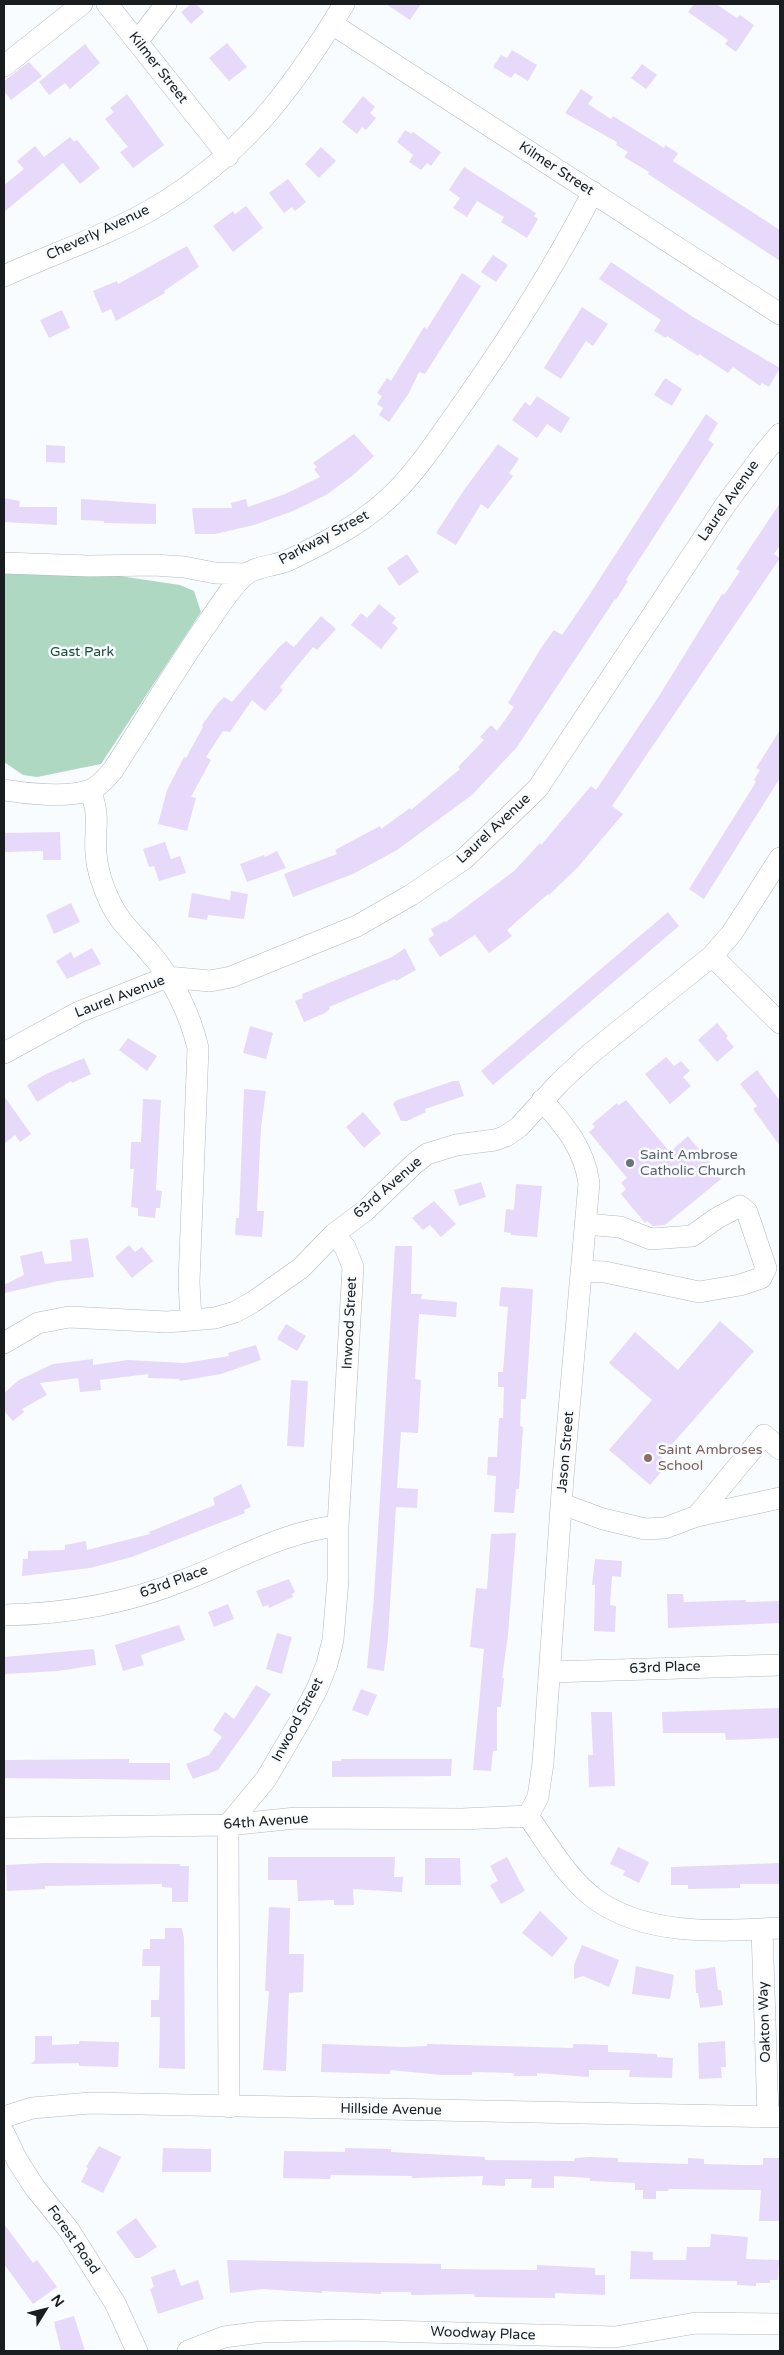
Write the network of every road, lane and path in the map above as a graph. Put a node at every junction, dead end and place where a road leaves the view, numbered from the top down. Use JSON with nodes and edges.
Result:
{"nodes":[{"id":1,"x":82,"y":4,"type":"edge"},
{"id":2,"x":107,"y":4,"type":"edge"},
{"id":3,"x":166,"y":4,"type":"edge"},
{"id":4,"x":344,"y":4,"type":"edge"},
{"id":5,"x":332,"y":24,"type":"junction"},
{"id":6,"x":137,"y":42,"type":"junction"},
{"id":7,"x":4,"y":66,"type":"edge"},
{"id":8,"x":228,"y":156,"type":"junction"},
{"id":9,"x":593,"y":192,"type":"junction"},
{"id":10,"x":4,"y":276,"type":"edge"},
{"id":11,"x":780,"y":314,"type":"edge"},
{"id":12,"x":780,"y":434,"type":"edge"},
{"id":13,"x":4,"y":563,"type":"edge"},
{"id":14,"x":246,"y":574,"type":"junction"},
{"id":15,"x":4,"y":790,"type":"edge"},
{"id":16,"x":90,"y":790,"type":"junction"},
{"id":17,"x":780,"y":858,"type":"edge"},
{"id":18,"x":712,"y":956,"type":"junction"},
{"id":19,"x":167,"y":978,"type":"junction"},
{"id":20,"x":780,"y":1023,"type":"edge"},
{"id":21,"x":4,"y":1053,"type":"edge"},
{"id":22,"x":542,"y":1100,"type":"junction"},
{"id":23,"x":586,"y":1224,"type":"junction"},
{"id":24,"x":334,"y":1234,"type":"junction"},
{"id":25,"x":582,"y":1271,"type":"junction"},
{"id":26,"x":191,"y":1320,"type":"junction"},
{"id":27,"x":4,"y":1343,"type":"edge"},
{"id":28,"x":780,"y":1449,"type":"edge"},
{"id":29,"x":780,"y":1498,"type":"edge"},
{"id":30,"x":562,"y":1504,"type":"junction"},
{"id":31,"x":697,"y":1516,"type":"junction"},
{"id":32,"x":338,"y":1526,"type":"junction"},
{"id":33,"x":4,"y":1615,"type":"edge"},
{"id":34,"x":780,"y":1665,"type":"edge"},
{"id":35,"x":550,"y":1672,"type":"junction"},
{"id":36,"x":528,"y":1816,"type":"junction"},
{"id":37,"x":228,"y":1826,"type":"junction"},
{"id":38,"x":4,"y":1828,"type":"edge"},
{"id":39,"x":771,"y":1928,"type":"edge"},
{"id":40,"x":229,"y":2107,"type":"junction"},
{"id":41,"x":774,"y":2116,"type":"edge"},
{"id":42,"x":4,"y":2117,"type":"edge"},
{"id":43,"x":4,"y":2133,"type":"edge"},
{"id":44,"x":780,"y":2324,"type":"edge"},
{"id":45,"x":137,"y":2351,"type":"edge"},
{"id":46,"x":188,"y":2351,"type":"edge"}],
"edges":[{"from":1,"to":7,"type":"street"},
{"from":2,"to":6,"type":"street","name":"Kilmer Street"},
{"from":3,"to":6,"type":"street"},
{"from":4,"to":5,"type":"street","name":"Cheverly Avenue"},
{"from":5,"to":8,"type":"street","name":"Cheverly Avenue"},
{"from":5,"to":9,"type":"street","name":"Kilmer Street"},
{"from":6,"to":8,"type":"street","name":"Kilmer Street"},
{"from":8,"to":10,"type":"street","name":"Cheverly Avenue"},
{"from":9,"to":11,"type":"street","name":"Kilmer Street"},
{"from":9,"to":14,"type":"street","name":"Parkway Street"},
{"from":12,"to":19,"type":"street","name":"Laurel Avenue"},
{"from":13,"to":14,"type":"street"},
{"from":14,"to":16,"type":"street","name":"Parkway Street"},
{"from":15,"to":16,"type":"street"},
{"from":16,"to":19,"type":"street"},
{"from":17,"to":18,"type":"street","name":"63rd Avenue"},
{"from":18,"to":20,"type":"street"},
{"from":18,"to":22,"type":"street","name":"63rd Avenue"},
{"from":19,"to":21,"type":"street","name":"Laurel Avenue"},
{"from":19,"to":26,"type":"street"},
{"from":22,"to":23,"type":"street","name":"Jason Street"},
{"from":22,"to":24,"type":"street","name":"63rd Avenue"},
{"from":23,"to":25,"type":"street","name":"Jason Street"},
{"from":23,"to":25,"type":"street"},
{"from":24,"to":26,"type":"street","name":"63rd Avenue"},
{"from":24,"to":32,"type":"street","name":"Inwood Street"},
{"from":25,"to":30,"type":"street","name":"Jason Street"},
{"from":26,"to":27,"type":"street","name":"63rd Avenue"},
{"from":28,"to":31,"type":"street"},
{"from":29,"to":31,"type":"street"},
{"from":30,"to":31,"type":"street"},
{"from":30,"to":35,"type":"street","name":"Jason Street"},
{"from":32,"to":33,"type":"street","name":"63rd Place"},
{"from":32,"to":37,"type":"street","name":"Inwood Street"},
{"from":34,"to":35,"type":"street","name":"63rd Place"},
{"from":35,"to":36,"type":"street","name":"Jason Street"},
{"from":36,"to":37,"type":"street","name":"64th Avenue"},
{"from":36,"to":39,"type":"street"},
{"from":37,"to":38,"type":"street","name":"64th Avenue"},
{"from":37,"to":40,"type":"street"},
{"from":39,"to":41,"type":"street","name":"Oakton Way"},
{"from":40,"to":41,"type":"street","name":"Hillside Avenue"},
{"from":40,"to":42,"type":"street","name":"Hillside Avenue"},
{"from":43,"to":45,"type":"street","name":"Forest Road"},
{"from":44,"to":46,"type":"street","name":"Woodway Place"}]}
